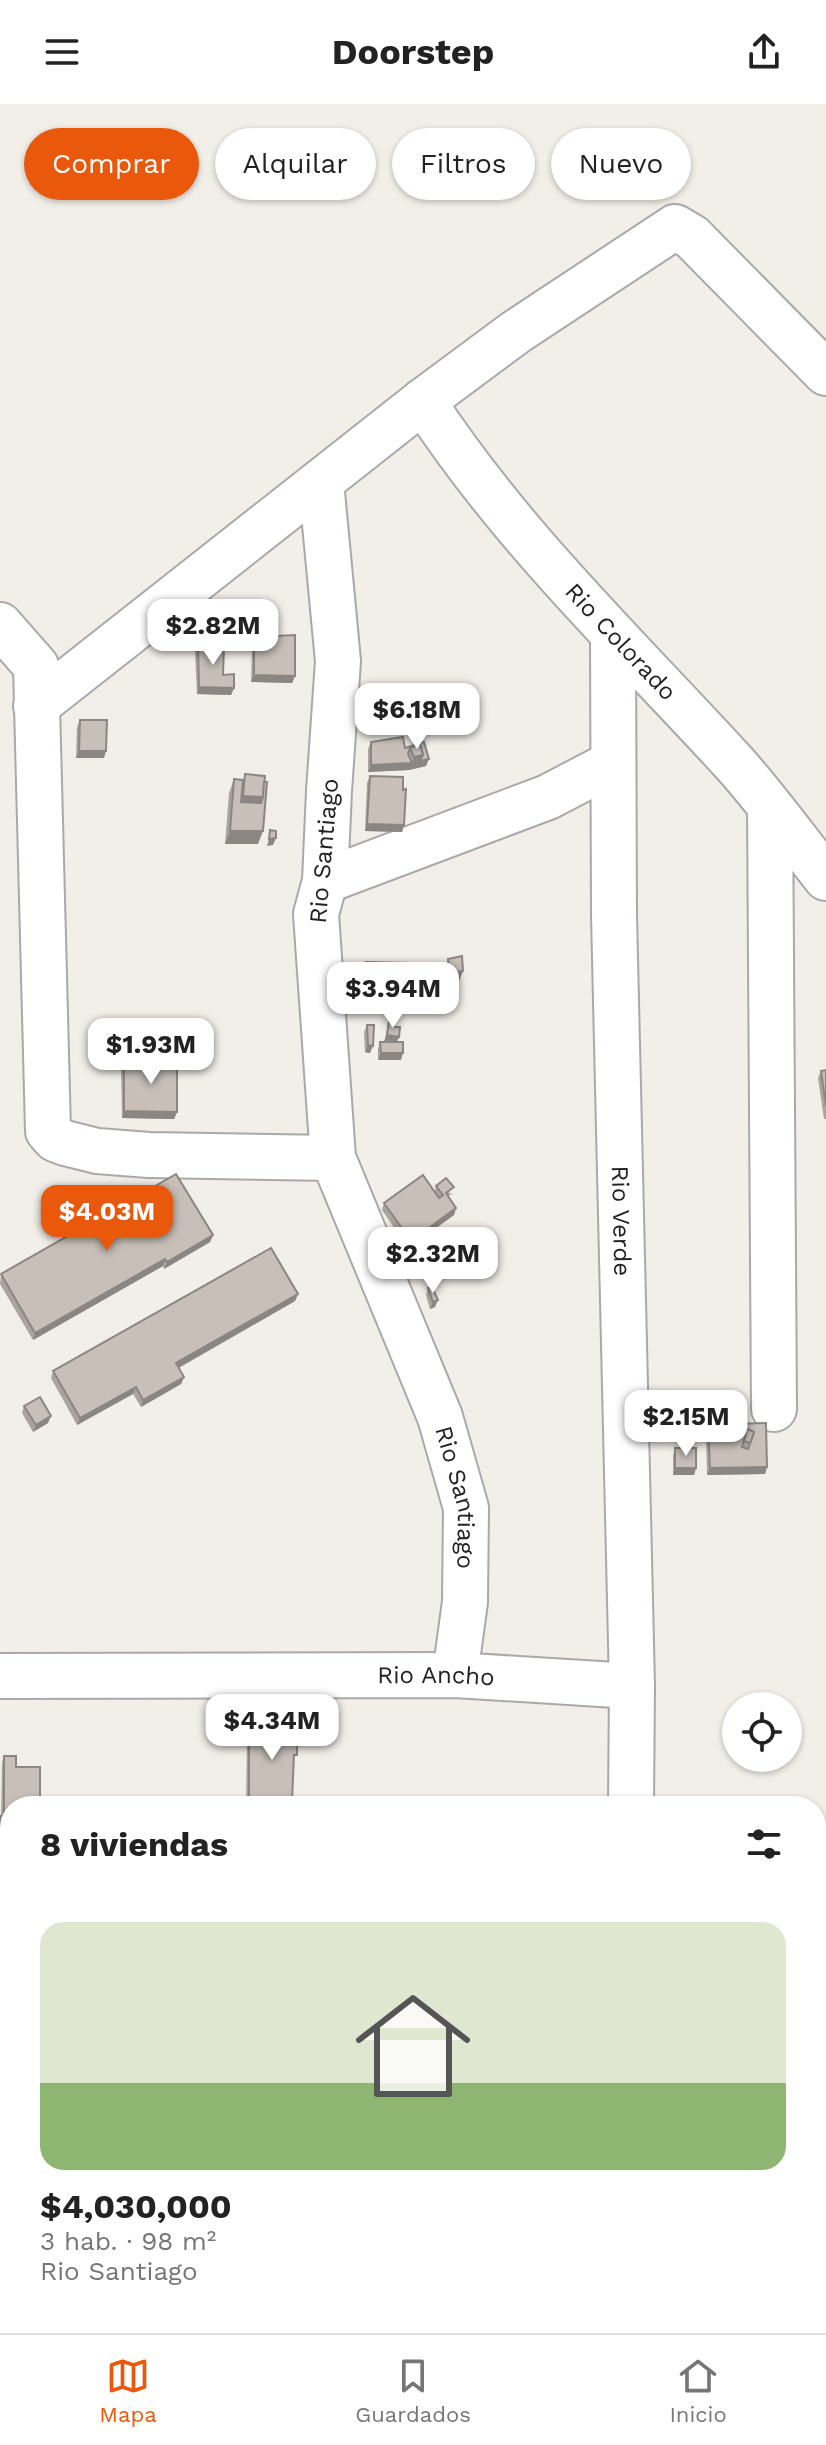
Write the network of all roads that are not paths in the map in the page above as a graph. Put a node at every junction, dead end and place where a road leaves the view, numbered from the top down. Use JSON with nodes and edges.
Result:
{"nodes":[{"id":1,"x":826,"y":373,"type":"edge"},
{"id":2,"x":423,"y":401,"type":"junction"},
{"id":3,"x":321,"y":482,"type":"junction"},
{"id":4,"x":0,"y":625,"type":"edge"},
{"id":5,"x":613,"y":635,"type":"junction"},
{"id":6,"x":36,"y":706,"type":"junction"},
{"id":7,"x":613,"y":763,"type":"junction"},
{"id":8,"x":770,"y":807,"type":"junction"},
{"id":9,"x":826,"y":878,"type":"edge"},
{"id":10,"x":325,"y":881,"type":"junction"},
{"id":11,"x":333,"y":1158,"type":"junction"},
{"id":12,"x":774,"y":1409,"type":"dead end"},
{"id":13,"x":455,"y":1675,"type":"junction"},
{"id":14,"x":0,"y":1676,"type":"edge"},
{"id":15,"x":632,"y":1686,"type":"junction"},
{"id":16,"x":631,"y":1796,"type":"edge"}],
"edges":[{"from":1,"to":2,"type":"street"},
{"from":2,"to":3,"type":"street"},
{"from":2,"to":5,"type":"street","name":"Rio Colorado"},
{"from":3,"to":6,"type":"street"},
{"from":3,"to":10,"type":"street","name":"Rio Santiago"},
{"from":4,"to":6,"type":"street"},
{"from":5,"to":7,"type":"street","name":"Rio Verde"},
{"from":5,"to":8,"type":"street","name":"Rio Colorado"},
{"from":6,"to":11,"type":"street"},
{"from":7,"to":10,"type":"street"},
{"from":7,"to":15,"type":"street","name":"Rio Verde"},
{"from":8,"to":9,"type":"street","name":"Rio Colorado"},
{"from":8,"to":12,"type":"street"},
{"from":10,"to":11,"type":"street","name":"Rio Santiago"},
{"from":11,"to":13,"type":"street","name":"Rio Santiago"},
{"from":13,"to":14,"type":"street","name":"Rio Ancho"},
{"from":13,"to":15,"type":"street","name":"Rio Ancho"},
{"from":15,"to":16,"type":"street","name":"Rio Verde"}]}
